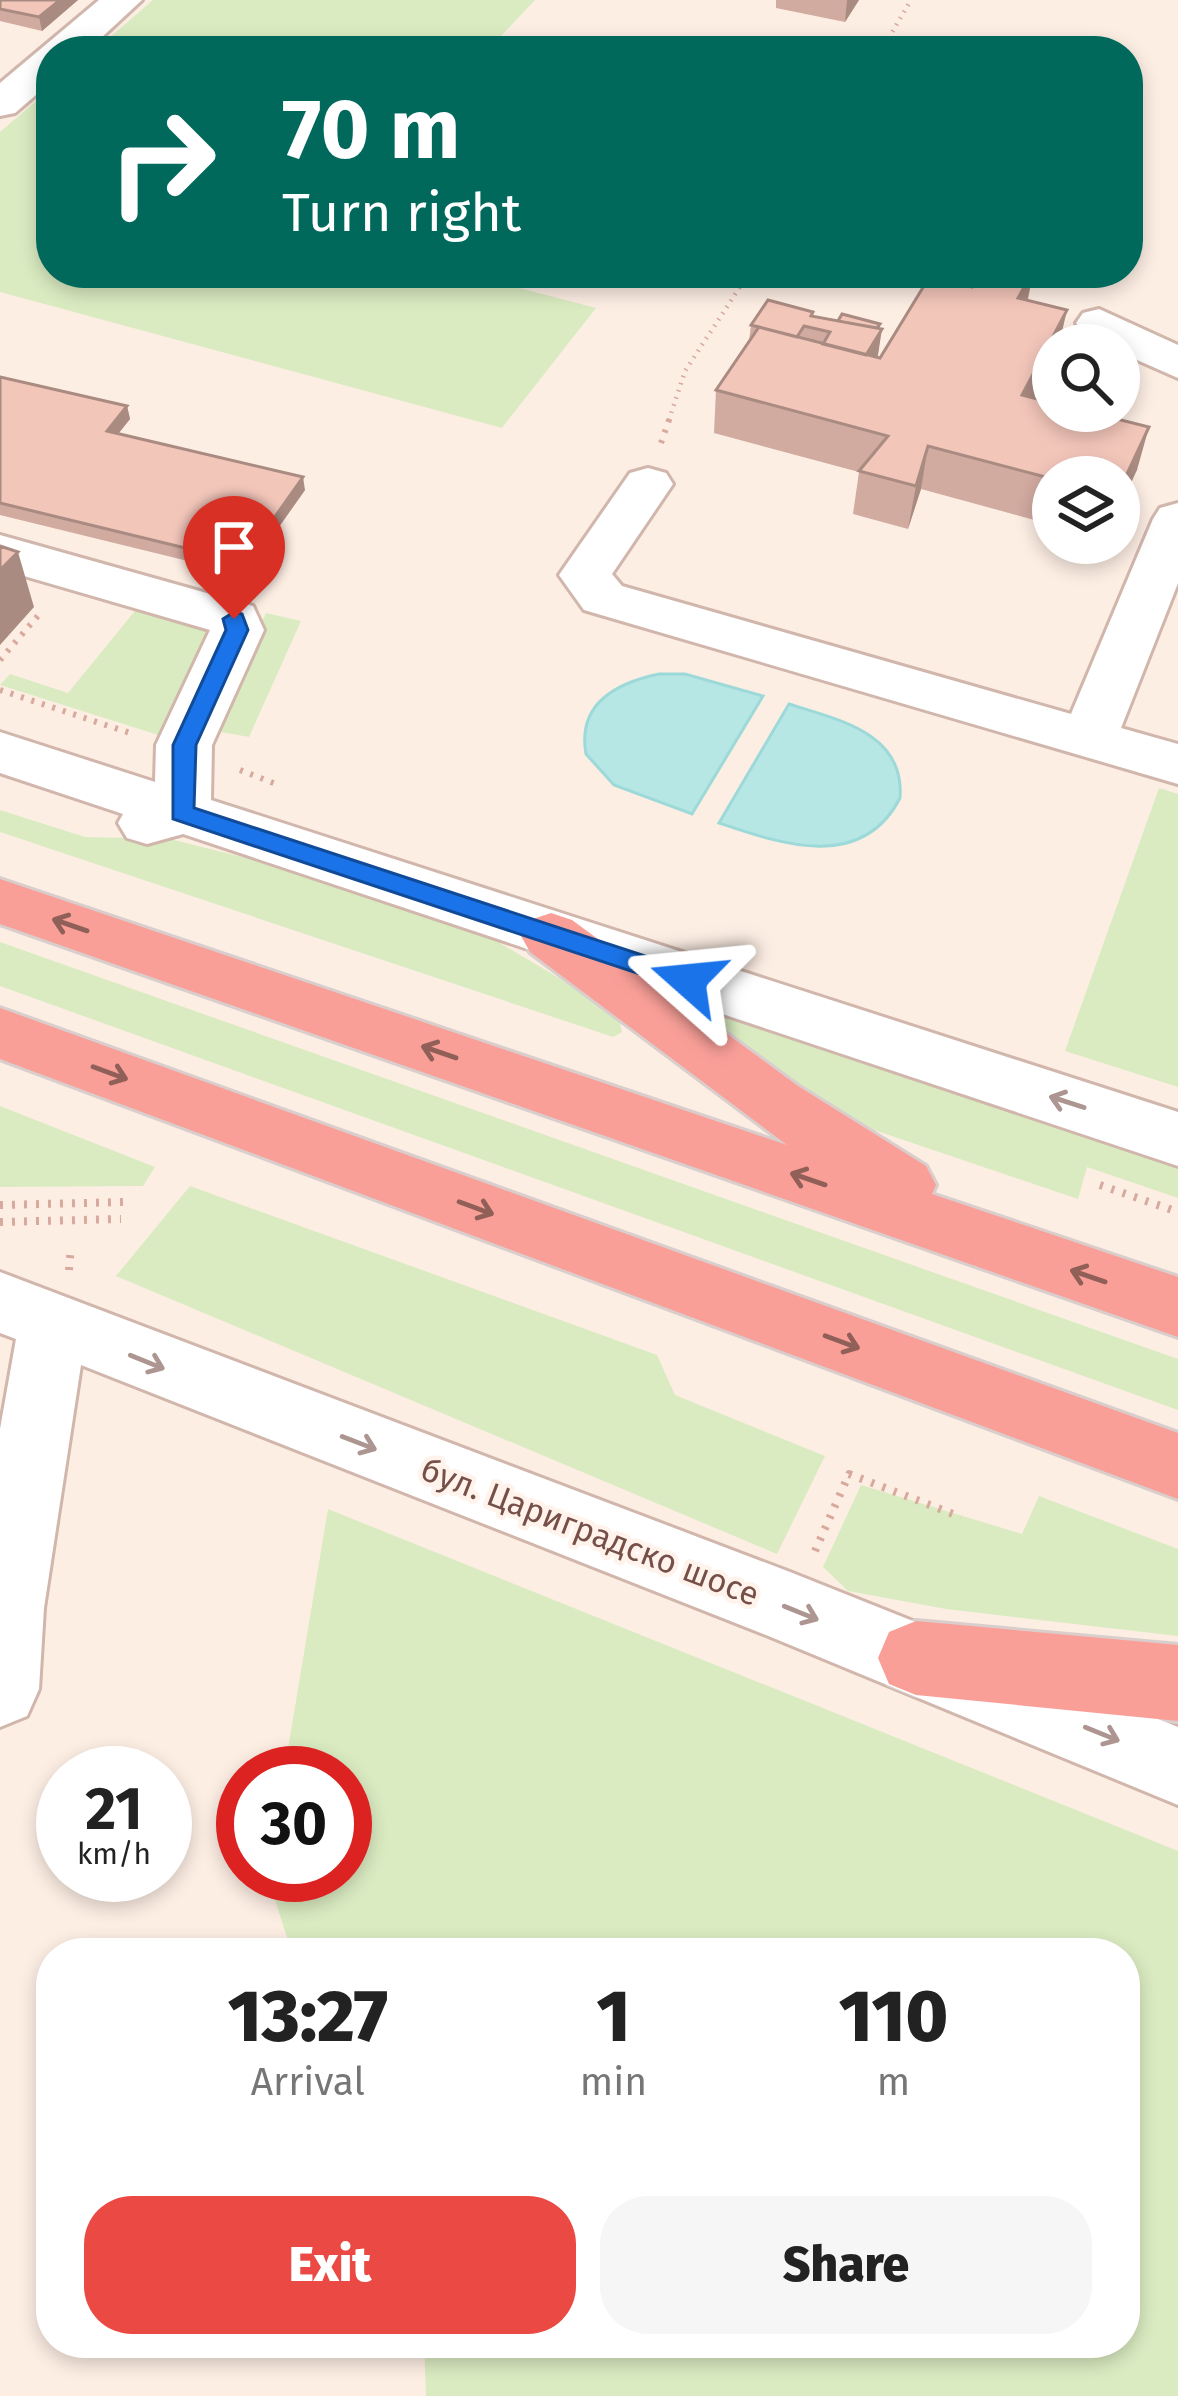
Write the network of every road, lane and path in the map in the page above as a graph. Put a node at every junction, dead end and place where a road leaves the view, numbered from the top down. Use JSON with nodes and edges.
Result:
{"nodes":[{"id":1,"x":123,"y":0,"type":"edge"},
{"id":2,"x":911,"y":0,"type":"edge"},
{"id":3,"x":81,"y":36,"type":"edge"},
{"id":4,"x":890,"y":36,"type":"edge"},
{"id":5,"x":36,"y":74,"type":"edge"},
{"id":6,"x":0,"y":104,"type":"edge"},
{"id":7,"x":738,"y":288,"type":"edge"},
{"id":8,"x":1099,"y":322,"type":"dead end"},
{"id":9,"x":1178,"y":364,"type":"edge"},
{"id":10,"x":648,"y":484,"type":"joint"},
{"id":11,"x":1178,"y":519,"type":"edge"},
{"id":12,"x":0,"y":552,"type":"edge"},
{"id":13,"x":0,"y":690,"type":"edge"},
{"id":14,"x":135,"y":735,"type":"dead end"},
{"id":15,"x":1089,"y":739,"type":"junction"},
{"id":16,"x":0,"y":752,"type":"edge"},
{"id":17,"x":1178,"y":764,"type":"edge"},
{"id":18,"x":0,"y":790,"type":"edge"},
{"id":19,"x":182,"y":813,"type":"junction"},
{"id":20,"x":0,"y":901,"type":"edge"},
{"id":21,"x":551,"y":936,"type":"junction"},
{"id":22,"x":0,"y":1033,"type":"edge"},
{"id":23,"x":1178,"y":1139,"type":"edge"},
{"id":24,"x":1100,"y":1185,"type":"dead end"},
{"id":25,"x":124,"y":1202,"type":"dead end"},
{"id":26,"x":0,"y":1205,"type":"edge"},
{"id":27,"x":1178,"y":1212,"type":"edge"},
{"id":28,"x":121,"y":1220,"type":"dead end"},
{"id":29,"x":0,"y":1222,"type":"edge"},
{"id":30,"x":998,"y":1244,"type":"junction"},
{"id":31,"x":1178,"y":1307,"type":"edge"},
{"id":32,"x":27,"y":1313,"type":"edge"},
{"id":33,"x":1178,"y":1466,"type":"edge"},
{"id":34,"x":961,"y":1517,"type":"dead end"},
{"id":35,"x":790,"y":1608,"type":"junction"},
{"id":36,"x":3,"y":1609,"type":"edge"},
{"id":37,"x":916,"y":1658,"type":"junction"},
{"id":38,"x":1178,"y":1682,"type":"edge"},
{"id":39,"x":0,"y":1689,"type":"edge"},
{"id":40,"x":1178,"y":1766,"type":"edge"}],
"edges":[{"from":1,"to":3,"type":"street"},
{"from":2,"to":4,"type":"path"},
{"from":5,"to":6,"type":"street"},
{"from":7,"to":10,"type":"path"},
{"from":8,"to":9,"type":"street"},
{"from":10,"to":15,"type":"street"},
{"from":11,"to":15,"type":"street"},
{"from":12,"to":19,"type":"street"},
{"from":13,"to":14,"type":"path"},
{"from":15,"to":17,"type":"street"},
{"from":16,"to":19,"type":"street"},
{"from":18,"to":19,"type":"street"},
{"from":19,"to":21,"type":"street"},
{"from":30,"to":20,"type":"highway","one_way":true},
{"from":23,"to":21,"type":"street","one_way":true},
{"from":21,"to":30,"type":"highway"},
{"from":22,"to":33,"type":"highway","one_way":true},
{"from":24,"to":27,"type":"path"},
{"from":25,"to":26,"type":"path"},
{"from":28,"to":29,"type":"path"},
{"from":31,"to":30,"type":"highway","one_way":true},
{"from":32,"to":35,"type":"street","name":"бул. Цариградско шосе","one_way":true},
{"from":32,"to":36,"type":"street"},
{"from":34,"to":35,"type":"path"},
{"from":35,"to":37,"type":"street","name":"бул. Цариградско шосе","one_way":true},
{"from":36,"to":39,"type":"street"},
{"from":37,"to":38,"type":"highway"},
{"from":37,"to":40,"type":"street","name":"бул. Цариградско шосе","one_way":true}]}
